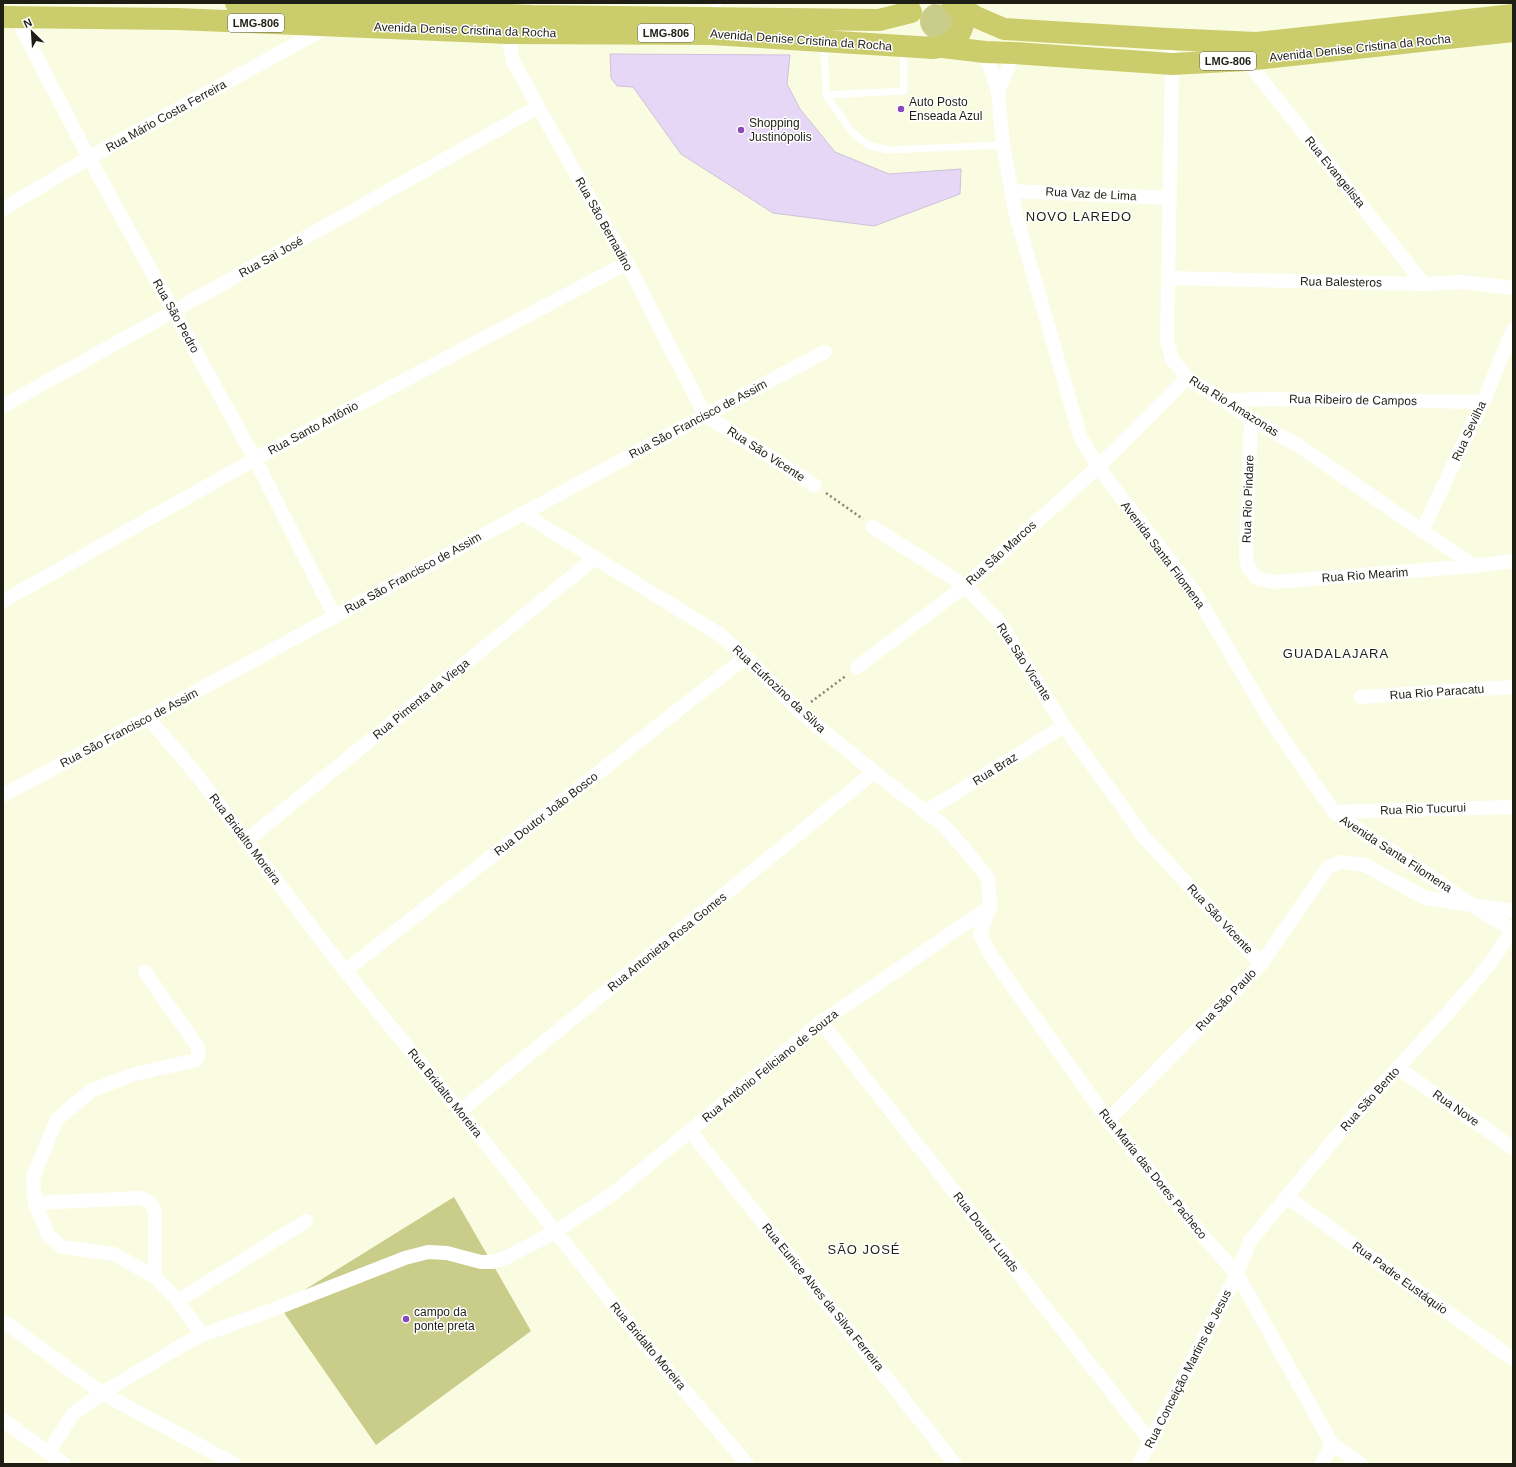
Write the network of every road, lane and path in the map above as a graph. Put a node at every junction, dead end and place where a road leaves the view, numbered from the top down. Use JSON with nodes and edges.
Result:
{"nodes":[{"id":1,"x":236,"y":3,"type":"edge"},
{"id":2,"x":953,"y":3,"type":"edge"},
{"id":3,"x":361,"y":5,"type":"edge"},
{"id":4,"x":915,"y":7,"type":"edge"},
{"id":5,"x":532,"y":9,"type":"edge"},
{"id":6,"x":714,"y":10,"type":"edge"},
{"id":7,"x":1513,"y":15,"type":"edge"},
{"id":8,"x":9,"y":17,"type":"edge"},
{"id":9,"x":330,"y":26,"type":"junction"},
{"id":10,"x":826,"y":30,"type":"junction"},
{"id":11,"x":1513,"y":31,"type":"edge"},
{"id":12,"x":508,"y":33,"type":"junction"},
{"id":13,"x":1168,"y":40,"type":"junction"},
{"id":14,"x":903,"y":46,"type":"junction"},
{"id":15,"x":935,"y":47,"type":"junction"},
{"id":16,"x":985,"y":52,"type":"junction"},
{"id":17,"x":1014,"y":53,"type":"junction"},
{"id":18,"x":1246,"y":60,"type":"junction"},
{"id":19,"x":1172,"y":64,"type":"junction"},
{"id":20,"x":998,"y":92,"type":"junction"},
{"id":21,"x":826,"y":95,"type":"junction"},
{"id":22,"x":538,"y":106,"type":"junction"},
{"id":23,"x":1003,"y":145,"type":"junction"},
{"id":24,"x":89,"y":158,"type":"junction"},
{"id":25,"x":1011,"y":191,"type":"junction"},
{"id":26,"x":1170,"y":198,"type":"junction"},
{"id":27,"x":3,"y":209,"type":"edge"},
{"id":28,"x":627,"y":263,"type":"junction"},
{"id":29,"x":1168,"y":278,"type":"junction"},
{"id":30,"x":1424,"y":284,"type":"junction"},
{"id":31,"x":1513,"y":288,"type":"edge"},
{"id":32,"x":174,"y":311,"type":"junction"},
{"id":33,"x":1513,"y":330,"type":"edge"},
{"id":34,"x":824,"y":352,"type":"dead end"},
{"id":35,"x":1188,"y":378,"type":"junction"},
{"id":36,"x":1223,"y":400,"type":"junction"},
{"id":37,"x":1483,"y":402,"type":"junction"},
{"id":38,"x":3,"y":406,"type":"edge"},
{"id":39,"x":705,"y":415,"type":"junction"},
{"id":40,"x":1251,"y":419,"type":"junction"},
{"id":41,"x":255,"y":459,"type":"junction"},
{"id":42,"x":1098,"y":467,"type":"junction"},
{"id":43,"x":814,"y":485,"type":"joint"},
{"id":44,"x":522,"y":513,"type":"junction"},
{"id":45,"x":873,"y":527,"type":"joint"},
{"id":46,"x":1422,"y":532,"type":"junction"},
{"id":47,"x":595,"y":558,"type":"junction"},
{"id":48,"x":1513,"y":561,"type":"edge"},
{"id":49,"x":1474,"y":566,"type":"junction"},
{"id":50,"x":1256,"y":578,"type":"joint"},
{"id":51,"x":965,"y":586,"type":"junction"},
{"id":52,"x":3,"y":601,"type":"edge"},
{"id":53,"x":335,"y":617,"type":"junction"},
{"id":54,"x":746,"y":657,"type":"junction"},
{"id":55,"x":857,"y":667,"type":"joint"},
{"id":56,"x":1513,"y":687,"type":"edge"},
{"id":57,"x":1361,"y":697,"type":"dead end"},
{"id":58,"x":799,"y":711,"type":"junction"},
{"id":59,"x":149,"y":719,"type":"junction"},
{"id":60,"x":1064,"y":726,"type":"junction"},
{"id":61,"x":874,"y":772,"type":"junction"},
{"id":62,"x":3,"y":795,"type":"edge"},
{"id":63,"x":1513,"y":807,"type":"edge"},
{"id":64,"x":925,"y":812,"type":"junction"},
{"id":65,"x":1334,"y":812,"type":"junction"},
{"id":66,"x":246,"y":841,"type":"junction"},
{"id":67,"x":1472,"y":904,"type":"junction"},
{"id":68,"x":990,"y":907,"type":"junction"},
{"id":69,"x":1513,"y":911,"type":"edge"},
{"id":70,"x":1513,"y":930,"type":"edge"},
{"id":71,"x":1261,"y":964,"type":"junction"},
{"id":72,"x":145,"y":972,"type":"dead end"},
{"id":73,"x":345,"y":972,"type":"junction"},
{"id":74,"x":820,"y":1022,"type":"junction"},
{"id":75,"x":1398,"y":1068,"type":"junction"},
{"id":76,"x":460,"y":1111,"type":"junction"},
{"id":77,"x":1108,"y":1120,"type":"junction"},
{"id":78,"x":690,"y":1131,"type":"junction"},
{"id":79,"x":1513,"y":1148,"type":"edge"},
{"id":80,"x":1287,"y":1197,"type":"junction"},
{"id":81,"x":35,"y":1203,"type":"junction"},
{"id":82,"x":306,"y":1221,"type":"dead end"},
{"id":83,"x":555,"y":1232,"type":"junction"},
{"id":84,"x":1237,"y":1274,"type":"junction"},
{"id":85,"x":155,"y":1276,"type":"junction"},
{"id":86,"x":178,"y":1300,"type":"junction"},
{"id":87,"x":3,"y":1321,"type":"edge"},
{"id":88,"x":202,"y":1335,"type":"junction"},
{"id":89,"x":1513,"y":1359,"type":"edge"},
{"id":90,"x":102,"y":1393,"type":"junction"},
{"id":91,"x":3,"y":1420,"type":"edge"},
{"id":92,"x":1151,"y":1442,"type":"junction"},
{"id":93,"x":1332,"y":1444,"type":"junction"},
{"id":94,"x":48,"y":1453,"type":"junction"},
{"id":95,"x":64,"y":1464,"type":"edge"},
{"id":96,"x":234,"y":1464,"type":"edge"},
{"id":97,"x":747,"y":1464,"type":"edge"},
{"id":98,"x":956,"y":1464,"type":"edge"},
{"id":99,"x":1139,"y":1464,"type":"edge"},
{"id":100,"x":1322,"y":1464,"type":"edge"},
{"id":101,"x":1361,"y":1464,"type":"edge"}],
"edges":[{"from":1,"to":3,"type":"highway","name":"Avenida Denise Cristina da Rocha","number":"LMG-806"},
{"from":2,"to":13,"type":"highway","name":"Avenida Denise Cristina da Rocha","number":"LMG-806"},
{"from":2,"to":15,"type":"highway","number":"LMG-806"},
{"from":3,"to":5,"type":"highway","name":"Avenida Denise Cristina da Rocha","number":"LMG-806"},
{"from":4,"to":10,"type":"highway","name":"Avenida Denise Cristina da Rocha","number":"LMG-806"},
{"from":4,"to":15,"type":"highway","number":"LMG-806"},
{"from":5,"to":6,"type":"highway","name":"Avenida Denise Cristina da Rocha","number":"LMG-806"},
{"from":6,"to":10,"type":"highway","name":"Avenida Denise Cristina da Rocha","number":"LMG-806"},
{"from":7,"to":13,"type":"highway","name":"Avenida Denise Cristina da Rocha","number":"LMG-806"},
{"from":8,"to":9,"type":"highway","name":"Avenida Denise Cristina da Rocha","number":"LMG-806"},
{"from":8,"to":24,"type":"street","name":"Rua São Pedro"},
{"from":9,"to":12,"type":"highway","name":"Avenida Denise Cristina da Rocha","number":"LMG-806"},
{"from":9,"to":24,"type":"street","name":"Rua Mário Costa Ferreira"},
{"from":10,"to":12,"type":"highway","name":"Avenida Denise Cristina da Rocha","number":"LMG-806"},
{"from":10,"to":14,"type":"highway","name":"Avenida Denise Cristina da Rocha","number":"LMG-806"},
{"from":10,"to":21,"type":"lane"},
{"from":11,"to":18,"type":"highway","name":"Avenida Denise Cristina da Rocha","number":"LMG-806"},
{"from":12,"to":22,"type":"street","name":"Rua São Bernadino"},
{"from":13,"to":19,"type":"street","name":"Rua Rio Amazonas"},
{"from":14,"to":15,"type":"highway","name":"Avenida Denise Cristina da Rocha","number":"LMG-806"},
{"from":14,"to":21,"type":"lane"},
{"from":15,"to":16,"type":"highway","name":"Avenida Denise Cristina da Rocha","number":"LMG-806"},
{"from":16,"to":17,"type":"highway","name":"Avenida Denise Cristina da Rocha","number":"LMG-806"},
{"from":16,"to":20,"type":"street","name":"Avenida Santa Filomena"},
{"from":17,"to":19,"type":"highway","name":"Avenida Denise Cristina da Rocha","number":"LMG-806"},
{"from":17,"to":20,"type":"street","name":"Avenida Santa Filomena"},
{"from":18,"to":19,"type":"highway","name":"Avenida Denise Cristina da Rocha","number":"LMG-806"},
{"from":18,"to":30,"type":"street","name":"Rua Evangelista"},
{"from":19,"to":26,"type":"street","name":"Rua Rio Amazonas"},
{"from":20,"to":23,"type":"street","name":"Avenida Santa Filomena"},
{"from":21,"to":23,"type":"lane"},
{"from":22,"to":28,"type":"street","name":"Rua São Bernadino"},
{"from":22,"to":32,"type":"street","name":"Rua Sai José"},
{"from":23,"to":25,"type":"street","name":"Avenida Santa Filomena"},
{"from":24,"to":27,"type":"street","name":"Rua Mário Costa Ferreira"},
{"from":24,"to":32,"type":"street","name":"Rua São Pedro"},
{"from":25,"to":26,"type":"street","name":"Rua Vaz de Lima"},
{"from":25,"to":42,"type":"street","name":"Avenida Santa Filomena"},
{"from":26,"to":29,"type":"street","name":"Rua Rio Amazonas"},
{"from":28,"to":39,"type":"street","name":"Rua São Bernadino"},
{"from":28,"to":41,"type":"street","name":"Rua Santo Antônio"},
{"from":29,"to":30,"type":"street","name":"Rua Balesteros"},
{"from":29,"to":35,"type":"street","name":"Rua Rio Amazonas"},
{"from":30,"to":31,"type":"street","name":"Rua Balesteros"},
{"from":32,"to":38,"type":"street","name":"Rua Sai José"},
{"from":32,"to":41,"type":"street","name":"Rua São Pedro"},
{"from":33,"to":37,"type":"street","name":"Rua Sevilha"},
{"from":34,"to":39,"type":"street","name":"Rua São Francisco de Assim"},
{"from":35,"to":36,"type":"street","name":"Rua Rio Amazonas"},
{"from":35,"to":42,"type":"street","name":"Rua São Marcos"},
{"from":36,"to":37,"type":"street","name":"Rua Ribeiro de Campos"},
{"from":36,"to":40,"type":"street","name":"Rua Rio Amazonas"},
{"from":37,"to":46,"type":"street","name":"Rua Sevilha"},
{"from":39,"to":43,"type":"street","name":"Rua São Vicente"},
{"from":39,"to":44,"type":"street","name":"Rua São Francisco de Assim"},
{"from":40,"to":46,"type":"street","name":"Rua Rio Amazonas"},
{"from":40,"to":50,"type":"street","name":"Rua Rio Pindare"},
{"from":41,"to":52,"type":"street","name":"Rua Santo Antônio"},
{"from":41,"to":53,"type":"street","name":"Rua São Pedro"},
{"from":42,"to":51,"type":"street","name":"Rua São Marcos"},
{"from":42,"to":65,"type":"street","name":"Avenida Santa Filomena"},
{"from":43,"to":45,"type":"path","name":"Rua São Vicente"},
{"from":44,"to":47,"type":"street","name":"Rua Eufrozino da Silva"},
{"from":44,"to":53,"type":"street","name":"Rua São Francisco de Assim"},
{"from":45,"to":51,"type":"street","name":"Rua São Vicente"},
{"from":46,"to":49,"type":"street","name":"Rua Rio Amazonas"},
{"from":47,"to":54,"type":"street","name":"Rua Eufrozino da Silva"},
{"from":47,"to":66,"type":"street","name":"Rua Pimenta da Viega"},
{"from":48,"to":49,"type":"street"},
{"from":49,"to":50,"type":"street","name":"Rua Rio Mearim"},
{"from":51,"to":55,"type":"street","name":"Rua São Marcos"},
{"from":51,"to":60,"type":"street","name":"Rua São Vicente"},
{"from":53,"to":59,"type":"street","name":"Rua São Francisco de Assim"},
{"from":54,"to":58,"type":"street","name":"Rua Eufrozino da Silva"},
{"from":54,"to":73,"type":"street","name":"Rua Doutor João Bosco"},
{"from":55,"to":58,"type":"path"},
{"from":56,"to":57,"type":"street","name":"Rua Rio Paracatu"},
{"from":58,"to":61,"type":"street","name":"Rua Eufrozino da Silva"},
{"from":59,"to":62,"type":"street","name":"Rua São Francisco de Assim"},
{"from":59,"to":66,"type":"street","name":"Rua Bridalto Moreira"},
{"from":60,"to":64,"type":"street","name":"Rua Braz"},
{"from":60,"to":71,"type":"street","name":"Rua São Vicente"},
{"from":61,"to":64,"type":"street","name":"Rua Eufrozino da Silva"},
{"from":61,"to":76,"type":"street","name":"Rua Antonieta Rosa Gomes"},
{"from":63,"to":65,"type":"street","name":"Rua Rio Tucurui"},
{"from":64,"to":68,"type":"street","name":"Rua Eufrozino da Silva"},
{"from":65,"to":67,"type":"street","name":"Avenida Santa Filomena"},
{"from":66,"to":73,"type":"street","name":"Rua Bridalto Moreira"},
{"from":67,"to":69,"type":"street"},
{"from":67,"to":70,"type":"street","name":"Avenida Santa Filomena"},
{"from":67,"to":71,"type":"street","name":"Rua São Paulo"},
{"from":68,"to":74,"type":"street","name":"Rua Antônio Feliciano de Souza"},
{"from":68,"to":77,"type":"street","name":"Rua Maria das Dores Pacheco"},
{"from":70,"to":75,"type":"street","name":"Rua São Bento"},
{"from":71,"to":77,"type":"street","name":"Rua São Paulo"},
{"from":72,"to":81,"type":"street"},
{"from":73,"to":76,"type":"street","name":"Rua Bridalto Moreira"},
{"from":74,"to":78,"type":"street","name":"Rua Antônio Feliciano de Souza"},
{"from":74,"to":92,"type":"street","name":"Rua Doutor Lunds"},
{"from":75,"to":79,"type":"street","name":"Rua Nove"},
{"from":75,"to":80,"type":"street","name":"Rua São Bento"},
{"from":76,"to":83,"type":"street","name":"Rua Bridalto Moreira"},
{"from":77,"to":84,"type":"street","name":"Rua Maria das Dores Pacheco"},
{"from":78,"to":83,"type":"street","name":"Rua Antônio Feliciano de Souza"},
{"from":78,"to":98,"type":"street","name":"Rua Eunice Alves da Silva Ferreira"},
{"from":80,"to":84,"type":"street","name":"Rua São Bento"},
{"from":80,"to":89,"type":"street","name":"Rua Padre Eustáquio"},
{"from":81,"to":85,"type":"street"},
{"from":81,"to":85,"type":"street"},
{"from":82,"to":86,"type":"street"},
{"from":83,"to":88,"type":"street","name":"Rua Antônio Feliciano de Souza"},
{"from":83,"to":97,"type":"street","name":"Rua Bridalto Moreira"},
{"from":84,"to":92,"type":"street","name":"Rua Conceição Martins de Jesus"},
{"from":84,"to":93,"type":"street","name":"Rua Maria das Dores Pacheco"},
{"from":85,"to":86,"type":"street"},
{"from":86,"to":88,"type":"street"},
{"from":87,"to":90,"type":"street"},
{"from":88,"to":90,"type":"street","name":"Rua Antônio Feliciano de Souza"},
{"from":90,"to":94,"type":"street","name":"Rua Antônio Feliciano de Souza"},
{"from":90,"to":96,"type":"street"},
{"from":91,"to":94,"type":"street"},
{"from":92,"to":99,"type":"street","name":"Rua Conceição Martins de Jesus"},
{"from":93,"to":100,"type":"street"},
{"from":93,"to":101,"type":"street"},
{"from":94,"to":95,"type":"street"}]}
